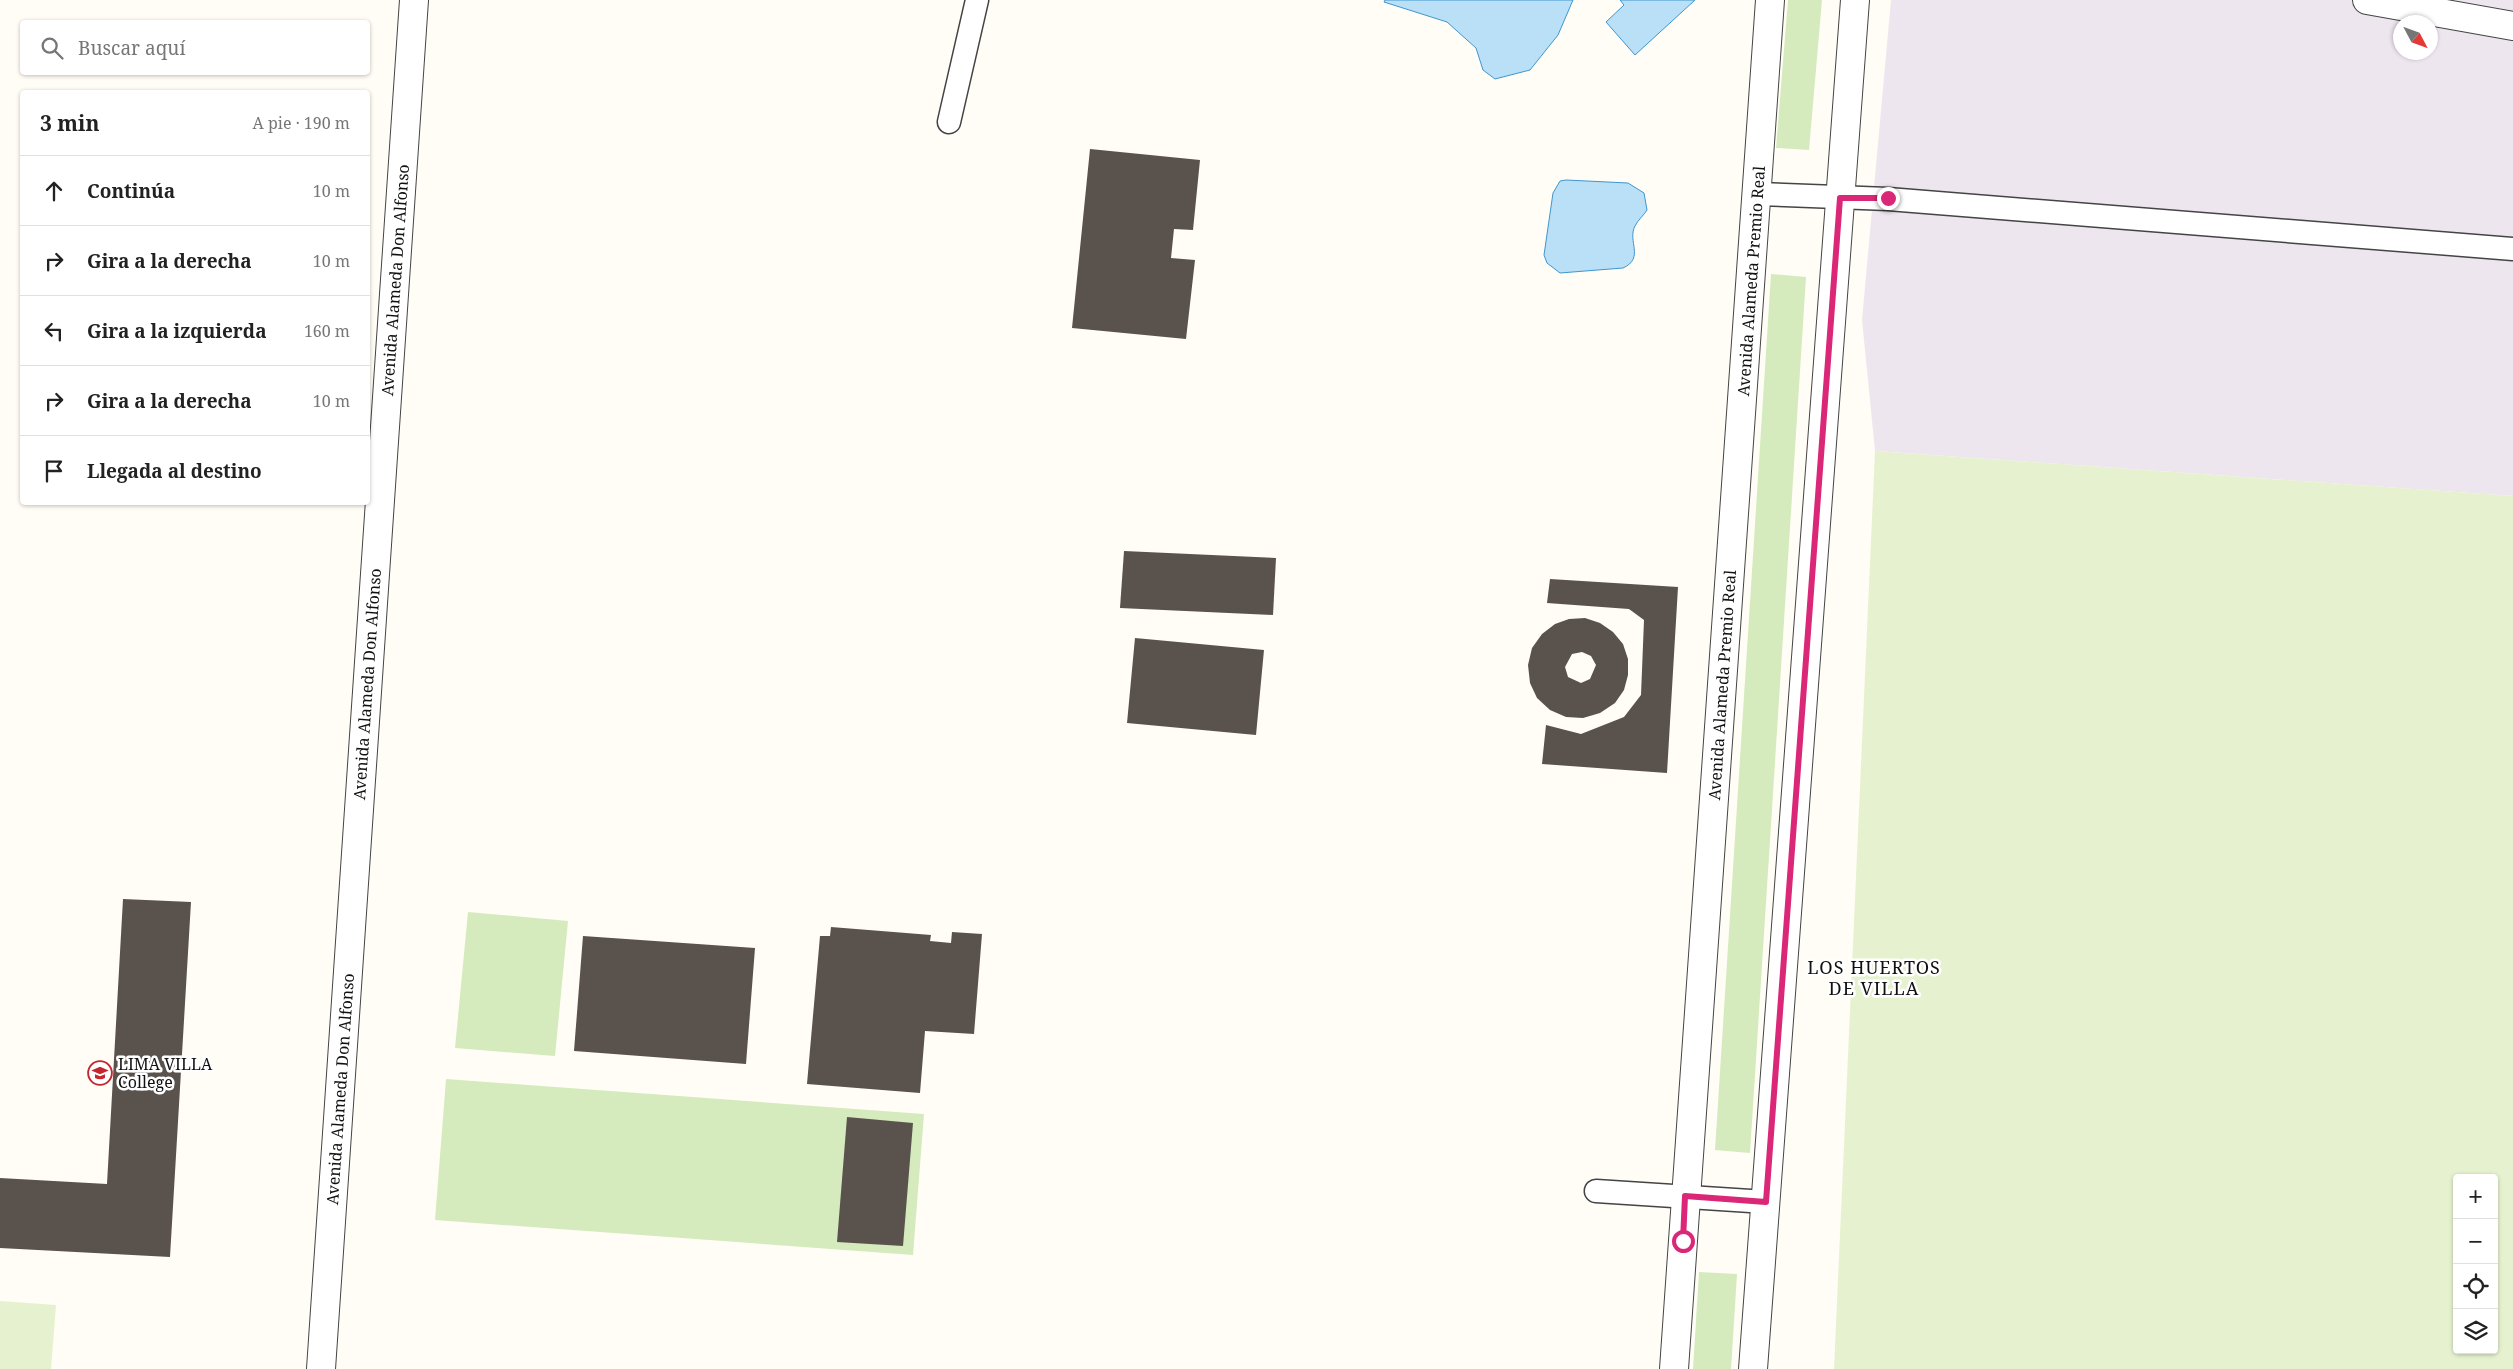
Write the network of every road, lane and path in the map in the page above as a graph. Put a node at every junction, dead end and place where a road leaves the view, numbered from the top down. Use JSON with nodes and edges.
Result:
{"nodes":[{"id":1,"x":414,"y":0,"type":"edge"},
{"id":2,"x":976,"y":0,"type":"edge"},
{"id":3,"x":1770,"y":0,"type":"edge"},
{"id":4,"x":1855,"y":0,"type":"edge"},
{"id":5,"x":2368,"y":0,"type":"edge"},
{"id":6,"x":2513,"y":26,"type":"edge"},
{"id":7,"x":949,"y":122,"type":"dead end"},
{"id":8,"x":1758,"y":194,"type":"junction"},
{"id":9,"x":1840,"y":198,"type":"junction"},
{"id":10,"x":2513,"y":249,"type":"edge"},
{"id":11,"x":1596,"y":1191,"type":"dead end"},
{"id":12,"x":1685,"y":1196,"type":"junction"},
{"id":13,"x":1766,"y":1202,"type":"junction"},
{"id":14,"x":321,"y":1369,"type":"edge"},
{"id":15,"x":1674,"y":1369,"type":"edge"},
{"id":16,"x":1754,"y":1369,"type":"edge"}],
"edges":[{"from":1,"to":14,"type":"street","name":"Avenida Alameda Don Alfonso"},
{"from":2,"to":7,"type":"lane"},
{"from":3,"to":8,"type":"street","name":"Avenida Alameda Premio Real"},
{"from":4,"to":9,"type":"street"},
{"from":5,"to":6,"type":"street"},
{"from":8,"to":9,"type":"lane"},
{"from":8,"to":12,"type":"street","name":"Avenida Alameda Premio Real"},
{"from":9,"to":10,"type":"lane"},
{"from":9,"to":13,"type":"street"},
{"from":11,"to":12,"type":"lane"},
{"from":12,"to":13,"type":"lane"},
{"from":12,"to":15,"type":"street","name":"Avenida Alameda Premio Real"},
{"from":13,"to":16,"type":"street"}]}
